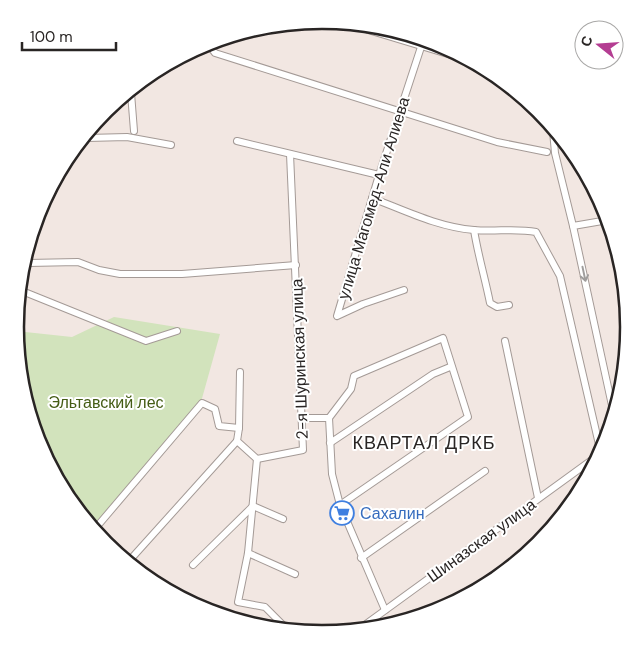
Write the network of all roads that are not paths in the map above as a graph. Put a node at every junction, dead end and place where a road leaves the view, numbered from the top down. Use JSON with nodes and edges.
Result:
{"nodes":[{"id":1,"x":421,"y":46,"type":"edge"},
{"id":2,"x":213,"y":50,"type":"edge"},
{"id":3,"x":131,"y":98,"type":"edge"},
{"id":4,"x":400,"y":111,"type":"junction"},
{"id":5,"x":134,"y":131,"type":"dead end"},
{"id":6,"x":92,"y":138,"type":"edge"},
{"id":7,"x":554,"y":140,"type":"edge"},
{"id":8,"x":237,"y":141,"type":"dead end"},
{"id":9,"x":172,"y":145,"type":"dead end"},
{"id":10,"x":547,"y":152,"type":"dead end"},
{"id":11,"x":290,"y":154,"type":"junction"},
{"id":12,"x":379,"y":175,"type":"junction"},
{"id":13,"x":372,"y":198,"type":"junction"},
{"id":14,"x":601,"y":221,"type":"edge"},
{"id":15,"x":573,"y":226,"type":"junction"},
{"id":16,"x":474,"y":230,"type":"junction"},
{"id":17,"x":31,"y":263,"type":"edge"},
{"id":18,"x":296,"y":265,"type":"junction"},
{"id":19,"x":404,"y":290,"type":"dead end"},
{"id":20,"x":26,"y":292,"type":"edge"},
{"id":21,"x":509,"y":305,"type":"dead end"},
{"id":22,"x":177,"y":331,"type":"dead end"},
{"id":23,"x":504,"y":341,"type":"dead end"},
{"id":24,"x":450,"y":366,"type":"junction"},
{"id":25,"x":240,"y":372,"type":"dead end"},
{"id":26,"x":611,"y":401,"type":"edge"},
{"id":27,"x":301,"y":418,"type":"junction"},
{"id":28,"x":329,"y":418,"type":"junction"},
{"id":29,"x":239,"y":428,"type":"junction"},
{"id":30,"x":237,"y":441,"type":"junction"},
{"id":31,"x":330,"y":443,"type":"junction"},
{"id":32,"x":598,"y":443,"type":"edge"},
{"id":33,"x":257,"y":459,"type":"junction"},
{"id":34,"x":587,"y":462,"type":"edge"},
{"id":35,"x":485,"y":471,"type":"dead end"},
{"id":36,"x":538,"y":498,"type":"junction"},
{"id":37,"x":340,"y":505,"type":"junction"},
{"id":38,"x":253,"y":507,"type":"junction"},
{"id":39,"x":284,"y":519,"type":"dead end"},
{"id":40,"x":100,"y":523,"type":"dead end"},
{"id":41,"x":248,"y":553,"type":"junction"},
{"id":42,"x":132,"y":558,"type":"edge"},
{"id":43,"x":361,"y":558,"type":"junction"},
{"id":44,"x":193,"y":565,"type":"dead end"},
{"id":45,"x":295,"y":574,"type":"dead end"},
{"id":46,"x":385,"y":610,"type":"junction"},
{"id":47,"x":368,"y":622,"type":"edge"},
{"id":48,"x":281,"y":623,"type":"edge"}],
"edges":[{"from":1,"to":4,"type":"street","name":"улица Магомед-Али Алиева"},
{"from":2,"to":4,"type":"street"},
{"from":3,"to":5,"type":"street"},
{"from":4,"to":10,"type":"street"},
{"from":4,"to":12,"type":"street","name":"улица Магомед-Али Алиева"},
{"from":6,"to":9,"type":"street"},
{"from":7,"to":15,"type":"street"},
{"from":8,"to":11,"type":"street"},
{"from":11,"to":12,"type":"street"},
{"from":11,"to":18,"type":"street","name":"2-я Шуринская улица"},
{"from":12,"to":13,"type":"street","name":"улица Магомед-Али Алиева"},
{"from":13,"to":16,"type":"street"},
{"from":13,"to":19,"type":"street","name":"улица Магомед-Али Алиева"},
{"from":14,"to":15,"type":"street"},
{"from":15,"to":26,"type":"street","one_way":true},
{"from":16,"to":21,"type":"street"},
{"from":16,"to":32,"type":"street"},
{"from":17,"to":18,"type":"street"},
{"from":18,"to":27,"type":"street","name":"2-я Шуринская улица"},
{"from":20,"to":22,"type":"street"},
{"from":23,"to":36,"type":"street"},
{"from":24,"to":28,"type":"street"},
{"from":24,"to":31,"type":"street"},
{"from":24,"to":37,"type":"street"},
{"from":25,"to":29,"type":"street"},
{"from":27,"to":28,"type":"street"},
{"from":27,"to":33,"type":"street","name":"2-я Шуринская улица"},
{"from":28,"to":31,"type":"street"},
{"from":29,"to":30,"type":"street"},
{"from":29,"to":40,"type":"street"},
{"from":30,"to":33,"type":"street"},
{"from":30,"to":42,"type":"street"},
{"from":31,"to":37,"type":"street"},
{"from":33,"to":38,"type":"street"},
{"from":34,"to":36,"type":"street","name":"Шиназская улица"},
{"from":35,"to":43,"type":"street"},
{"from":36,"to":46,"type":"street","name":"Шиназская улица"},
{"from":37,"to":43,"type":"street"},
{"from":38,"to":39,"type":"street"},
{"from":38,"to":41,"type":"street"},
{"from":38,"to":44,"type":"street"},
{"from":41,"to":45,"type":"street"},
{"from":41,"to":48,"type":"street"},
{"from":43,"to":46,"type":"street"},
{"from":46,"to":47,"type":"street","name":"Шиназская улица"}]}
